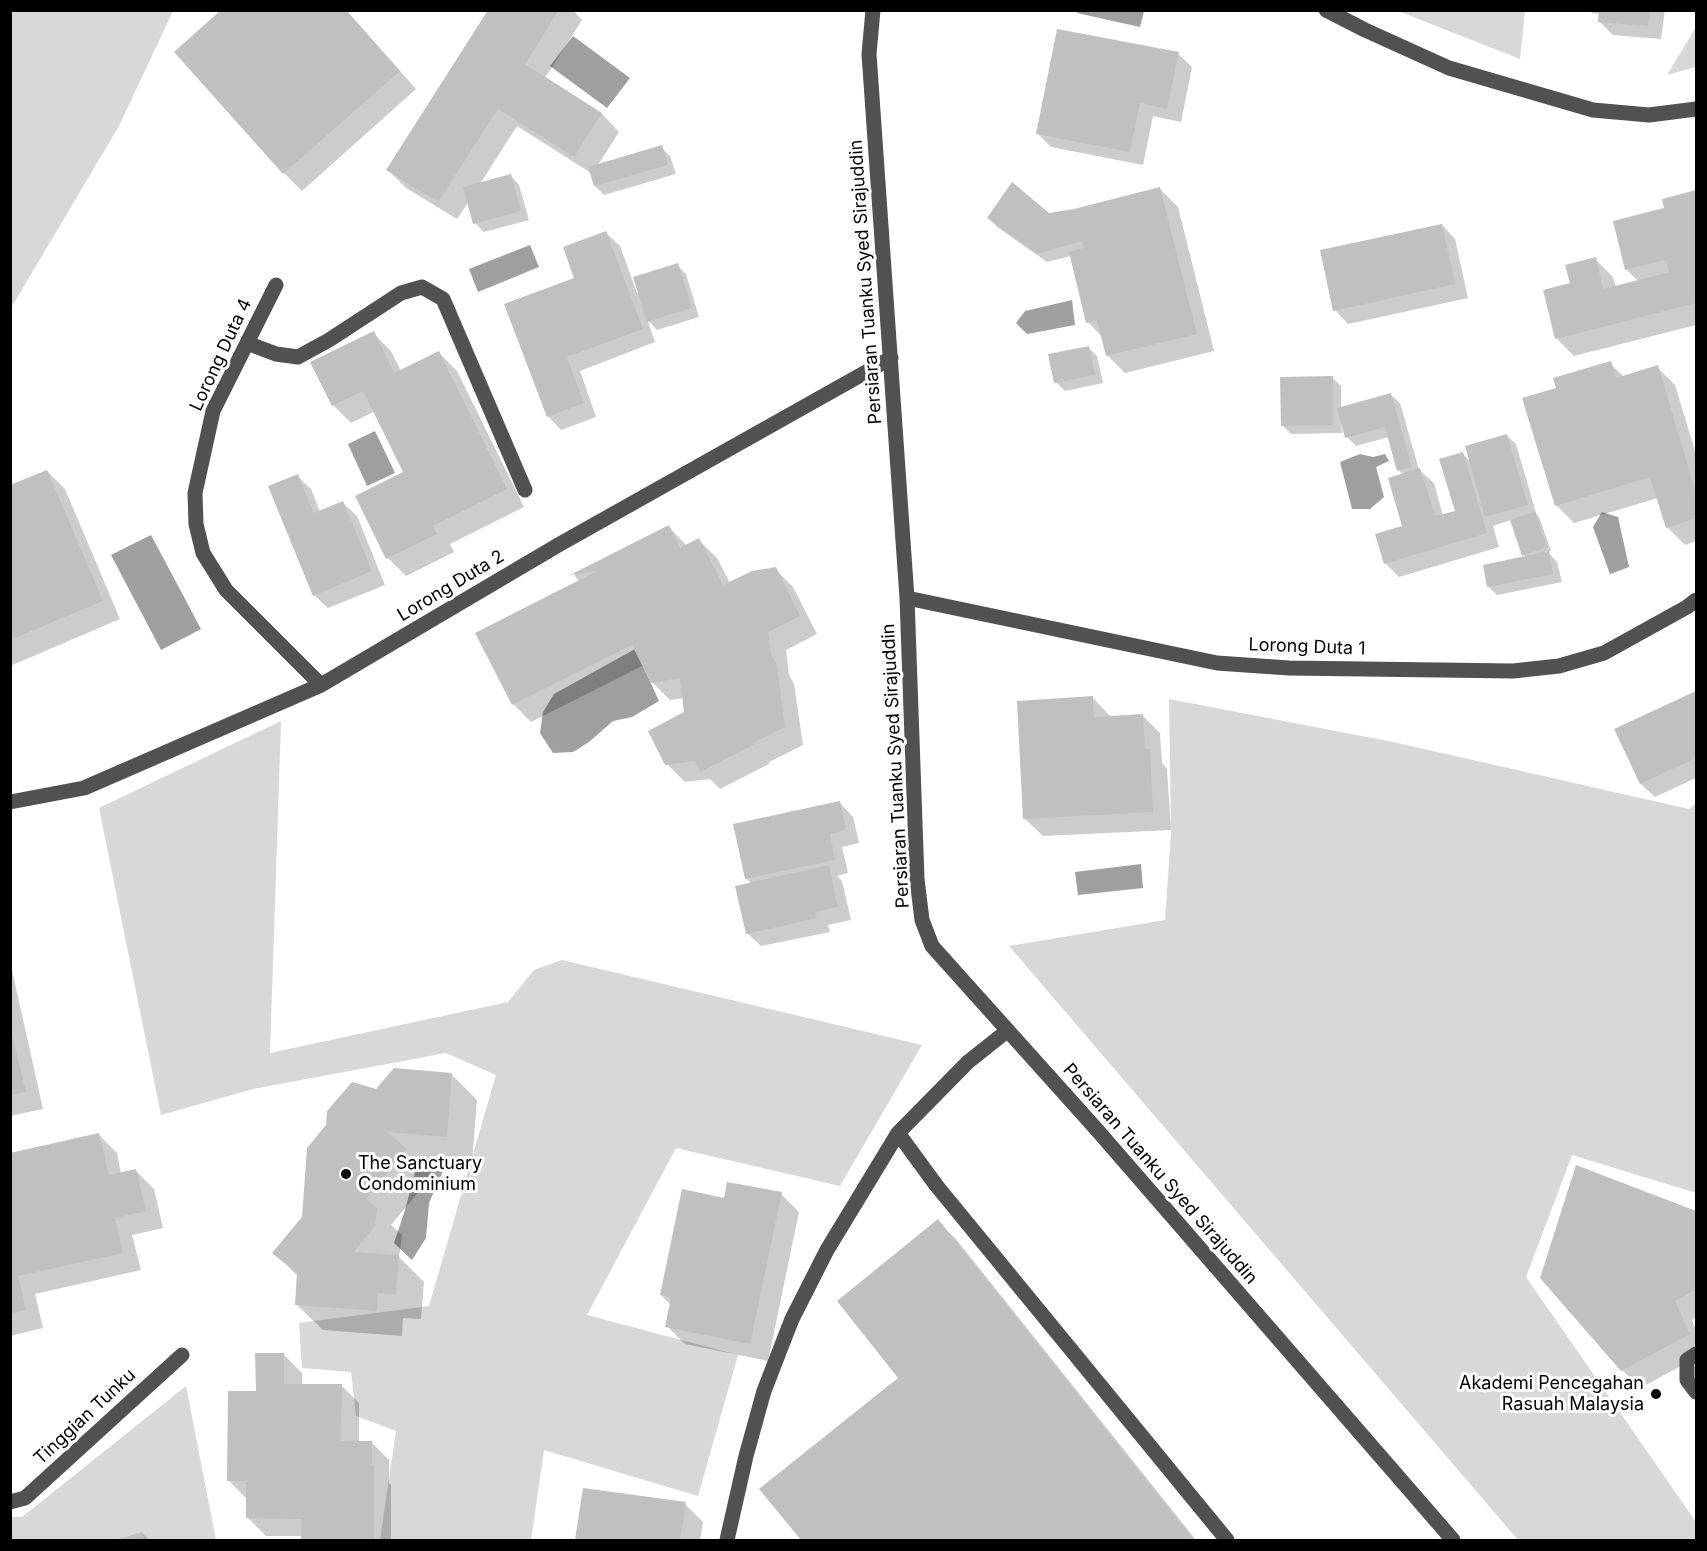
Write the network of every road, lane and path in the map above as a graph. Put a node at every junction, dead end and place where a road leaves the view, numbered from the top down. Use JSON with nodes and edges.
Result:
{"nodes":[{"id":1,"x":873,"y":10,"type":"edge"},
{"id":2,"x":1326,"y":10,"type":"edge"},
{"id":3,"x":1696,"y":108,"type":"edge"},
{"id":4,"x":276,"y":285,"type":"dead end"},
{"id":5,"x":247,"y":343,"type":"junction"},
{"id":6,"x":891,"y":358,"type":"junction"},
{"id":7,"x":525,"y":490,"type":"dead end"},
{"id":8,"x":908,"y":597,"type":"junction"},
{"id":9,"x":1696,"y":600,"type":"edge"},
{"id":10,"x":321,"y":685,"type":"junction"},
{"id":11,"x":10,"y":802,"type":"edge"},
{"id":12,"x":1007,"y":1030,"type":"junction"},
{"id":13,"x":898,"y":1133,"type":"junction"},
{"id":14,"x":182,"y":1354,"type":"dead end"},
{"id":15,"x":1696,"y":1354,"type":"edge"},
{"id":16,"x":1696,"y":1392,"type":"edge"},
{"id":17,"x":10,"y":1502,"type":"edge"},
{"id":18,"x":727,"y":1540,"type":"edge"},
{"id":19,"x":1227,"y":1540,"type":"edge"},
{"id":20,"x":1453,"y":1540,"type":"edge"}],
"edges":[{"from":1,"to":6,"type":"street","name":"Persiaran Tuanku Syed Sirajuddin"},
{"from":2,"to":3,"type":"street"},
{"from":4,"to":5,"type":"street","name":"Lorong Duta 4"},
{"from":5,"to":7,"type":"street"},
{"from":5,"to":10,"type":"street","name":"Lorong Duta 4"},
{"from":6,"to":8,"type":"street","name":"Persiaran Tuanku Syed Sirajuddin"},
{"from":6,"to":10,"type":"street","name":"Lorong Duta 2"},
{"from":8,"to":9,"type":"street","name":"Lorong Duta 1"},
{"from":8,"to":12,"type":"street","name":"Persiaran Tuanku Syed Sirajuddin"},
{"from":10,"to":11,"type":"street","name":"Lorong Duta 2"},
{"from":12,"to":13,"type":"street"},
{"from":12,"to":20,"type":"street","name":"Persiaran Tuanku Syed Sirajuddin"},
{"from":13,"to":18,"type":"street"},
{"from":13,"to":19,"type":"street"},
{"from":14,"to":17,"type":"street","name":"Tinggian Tunku"},
{"from":15,"to":16,"type":"street"}]}
